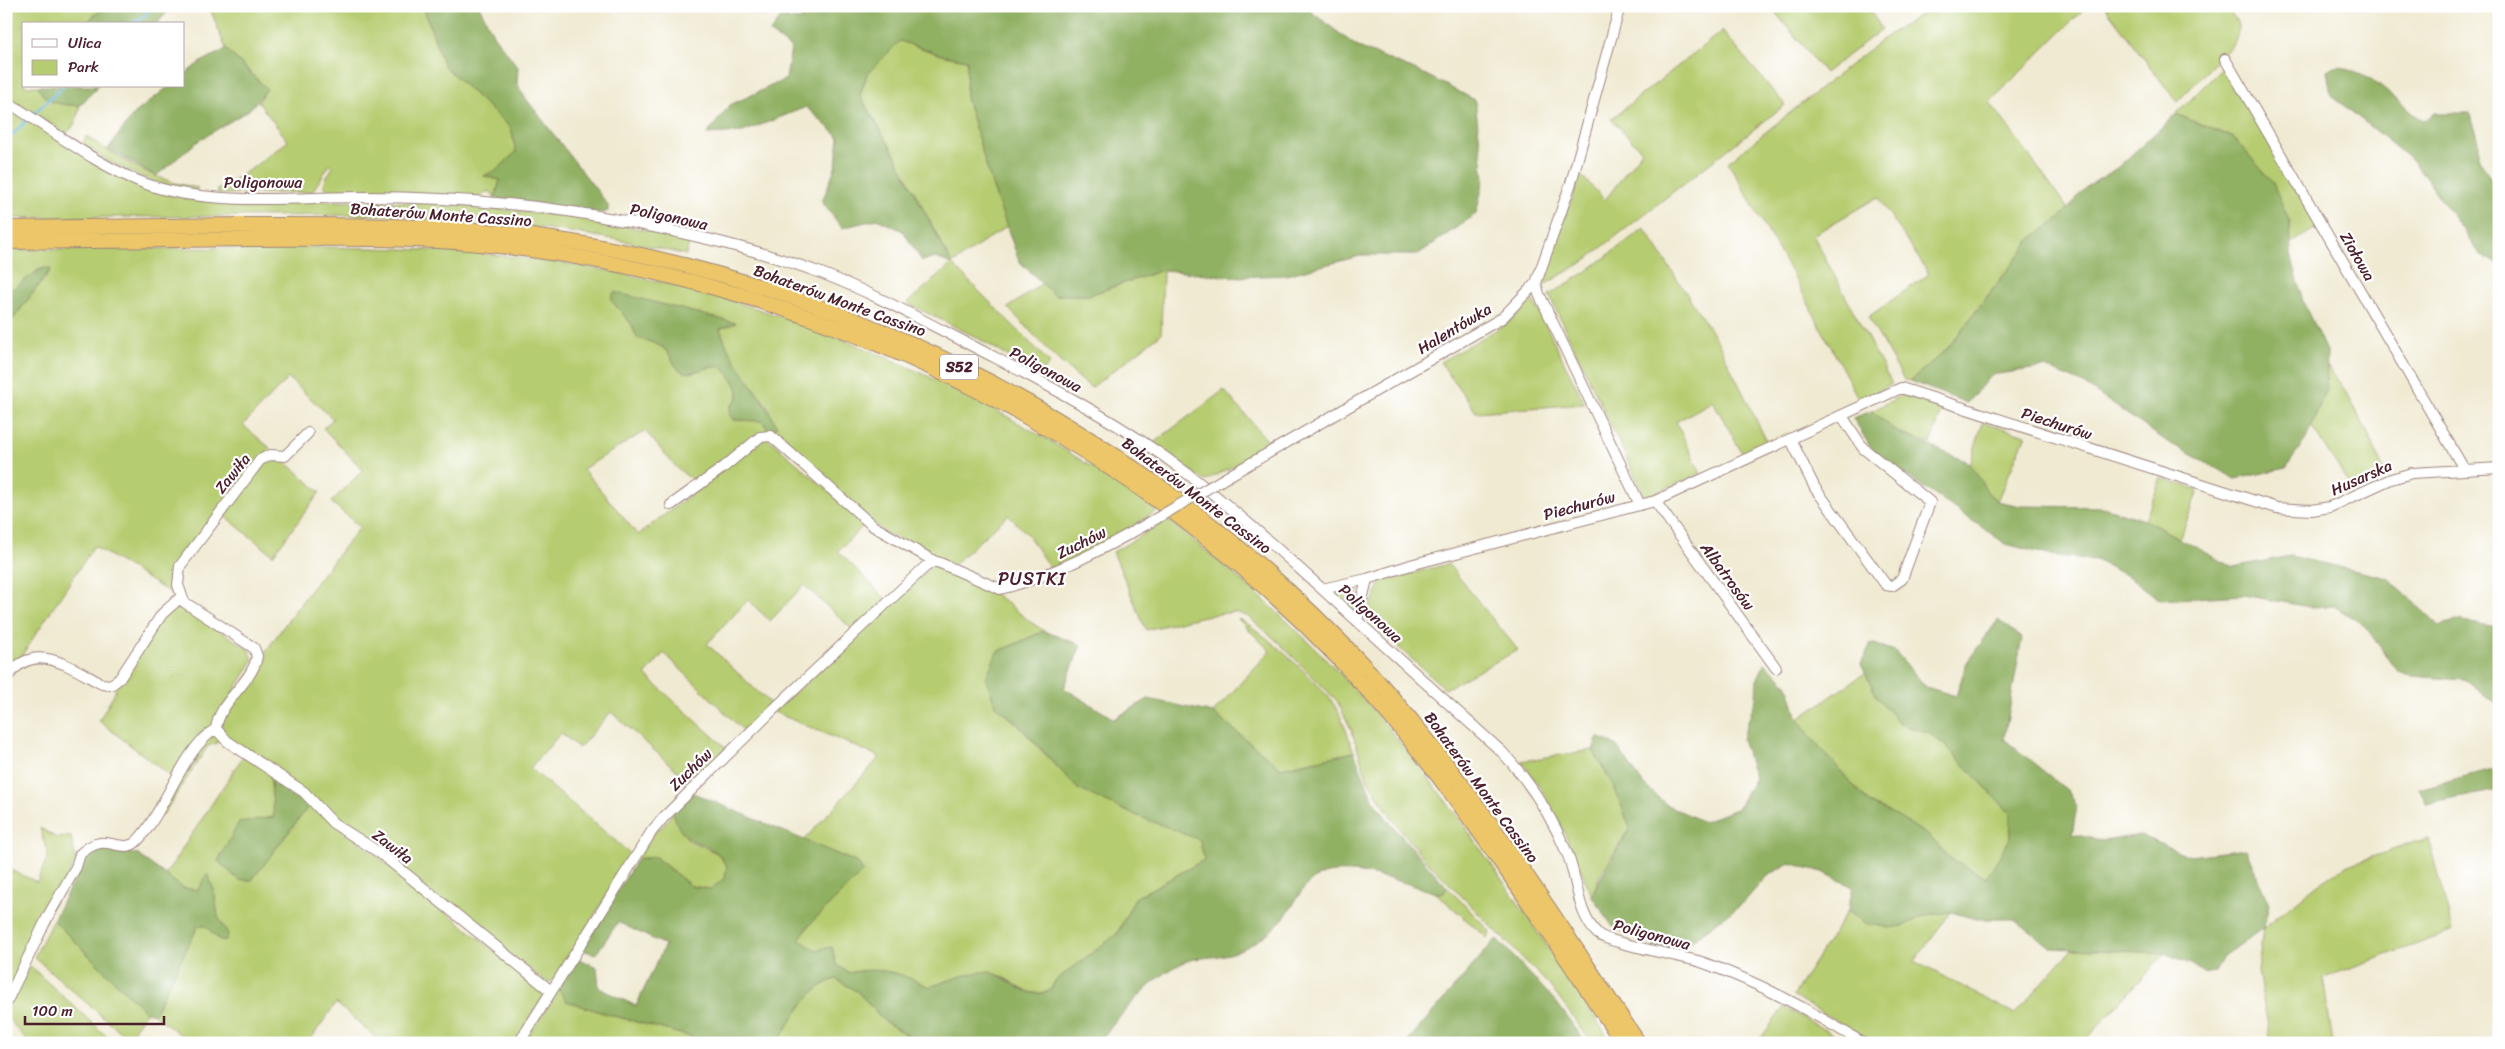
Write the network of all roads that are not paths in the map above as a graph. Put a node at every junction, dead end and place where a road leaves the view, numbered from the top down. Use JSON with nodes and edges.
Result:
{"nodes":[{"id":1,"x":1620,"y":6,"type":"edge"},
{"id":2,"x":2225,"y":59,"type":"dead end"},
{"id":3,"x":6,"y":101,"type":"edge"},
{"id":4,"x":6,"y":228,"type":"edge"},
{"id":5,"x":6,"y":242,"type":"edge"},
{"id":6,"x":1536,"y":283,"type":"junction"},
{"id":7,"x":1842,"y":416,"type":"junction"},
{"id":8,"x":308,"y":434,"type":"dead end"},
{"id":9,"x":1792,"y":440,"type":"junction"},
{"id":10,"x":2499,"y":468,"type":"edge"},
{"id":11,"x":2464,"y":469,"type":"junction"},
{"id":12,"x":1232,"y":474,"type":"joint"},
{"id":13,"x":1655,"y":501,"type":"junction"},
{"id":14,"x":671,"y":505,"type":"dead end"},
{"id":15,"x":1640,"y":505,"type":"junction"},
{"id":16,"x":2265,"y":505,"type":"joint"},
{"id":17,"x":934,"y":561,"type":"junction"},
{"id":18,"x":1367,"y":579,"type":"junction"},
{"id":19,"x":1322,"y":589,"type":"junction"},
{"id":20,"x":181,"y":597,"type":"junction"},
{"id":21,"x":1357,"y":621,"type":"junction"},
{"id":22,"x":1776,"y":668,"type":"dead end"},
{"id":23,"x":6,"y":679,"type":"edge"},
{"id":24,"x":216,"y":729,"type":"junction"},
{"id":25,"x":551,"y":991,"type":"junction"},
{"id":26,"x":6,"y":1003,"type":"edge"},
{"id":27,"x":519,"y":1043,"type":"edge"},
{"id":28,"x":1623,"y":1043,"type":"edge"},
{"id":29,"x":1639,"y":1043,"type":"edge"},
{"id":30,"x":1863,"y":1043,"type":"edge"}],
"edges":[{"from":1,"to":6,"type":"street","name":"Halentówka"},
{"from":2,"to":11,"type":"street","name":"Ziołowa"},
{"from":3,"to":19,"type":"street","name":"Poligonowa"},
{"from":4,"to":29,"type":"highway","name":"Bohaterów Monte Cassino","number":"S52"},
{"from":5,"to":28,"type":"highway","name":"Bohaterów Monte Cassino","number":"S52"},
{"from":6,"to":12,"type":"street","name":"Halentówka"},
{"from":6,"to":15,"type":"street"},
{"from":7,"to":9,"type":"street","name":"Piechurów"},
{"from":7,"to":9,"type":"street"},
{"from":7,"to":16,"type":"street","name":"Piechurów"},
{"from":8,"to":20,"type":"street","name":"Zawiła"},
{"from":9,"to":13,"type":"street","name":"Piechurów"},
{"from":10,"to":11,"type":"street","name":"Husarska"},
{"from":11,"to":16,"type":"street","name":"Husarska"},
{"from":12,"to":17,"type":"street","name":"Zuchów","bridge":true},
{"from":13,"to":15,"type":"street","name":"Piechurów"},
{"from":13,"to":22,"type":"street","name":"Albatrosów"},
{"from":14,"to":17,"type":"street","name":"Zuchów"},
{"from":15,"to":18,"type":"street","name":"Piechurów"},
{"from":17,"to":25,"type":"street","name":"Zuchów"},
{"from":18,"to":19,"type":"street","name":"Piechurów"},
{"from":18,"to":21,"type":"street"},
{"from":19,"to":21,"type":"street","name":"Poligonowa"},
{"from":20,"to":23,"type":"street"},
{"from":20,"to":24,"type":"street"},
{"from":21,"to":30,"type":"street","name":"Poligonowa"},
{"from":24,"to":25,"type":"street","name":"Zawiła"},
{"from":24,"to":26,"type":"street"},
{"from":25,"to":27,"type":"street","name":"Zuchów"}]}
